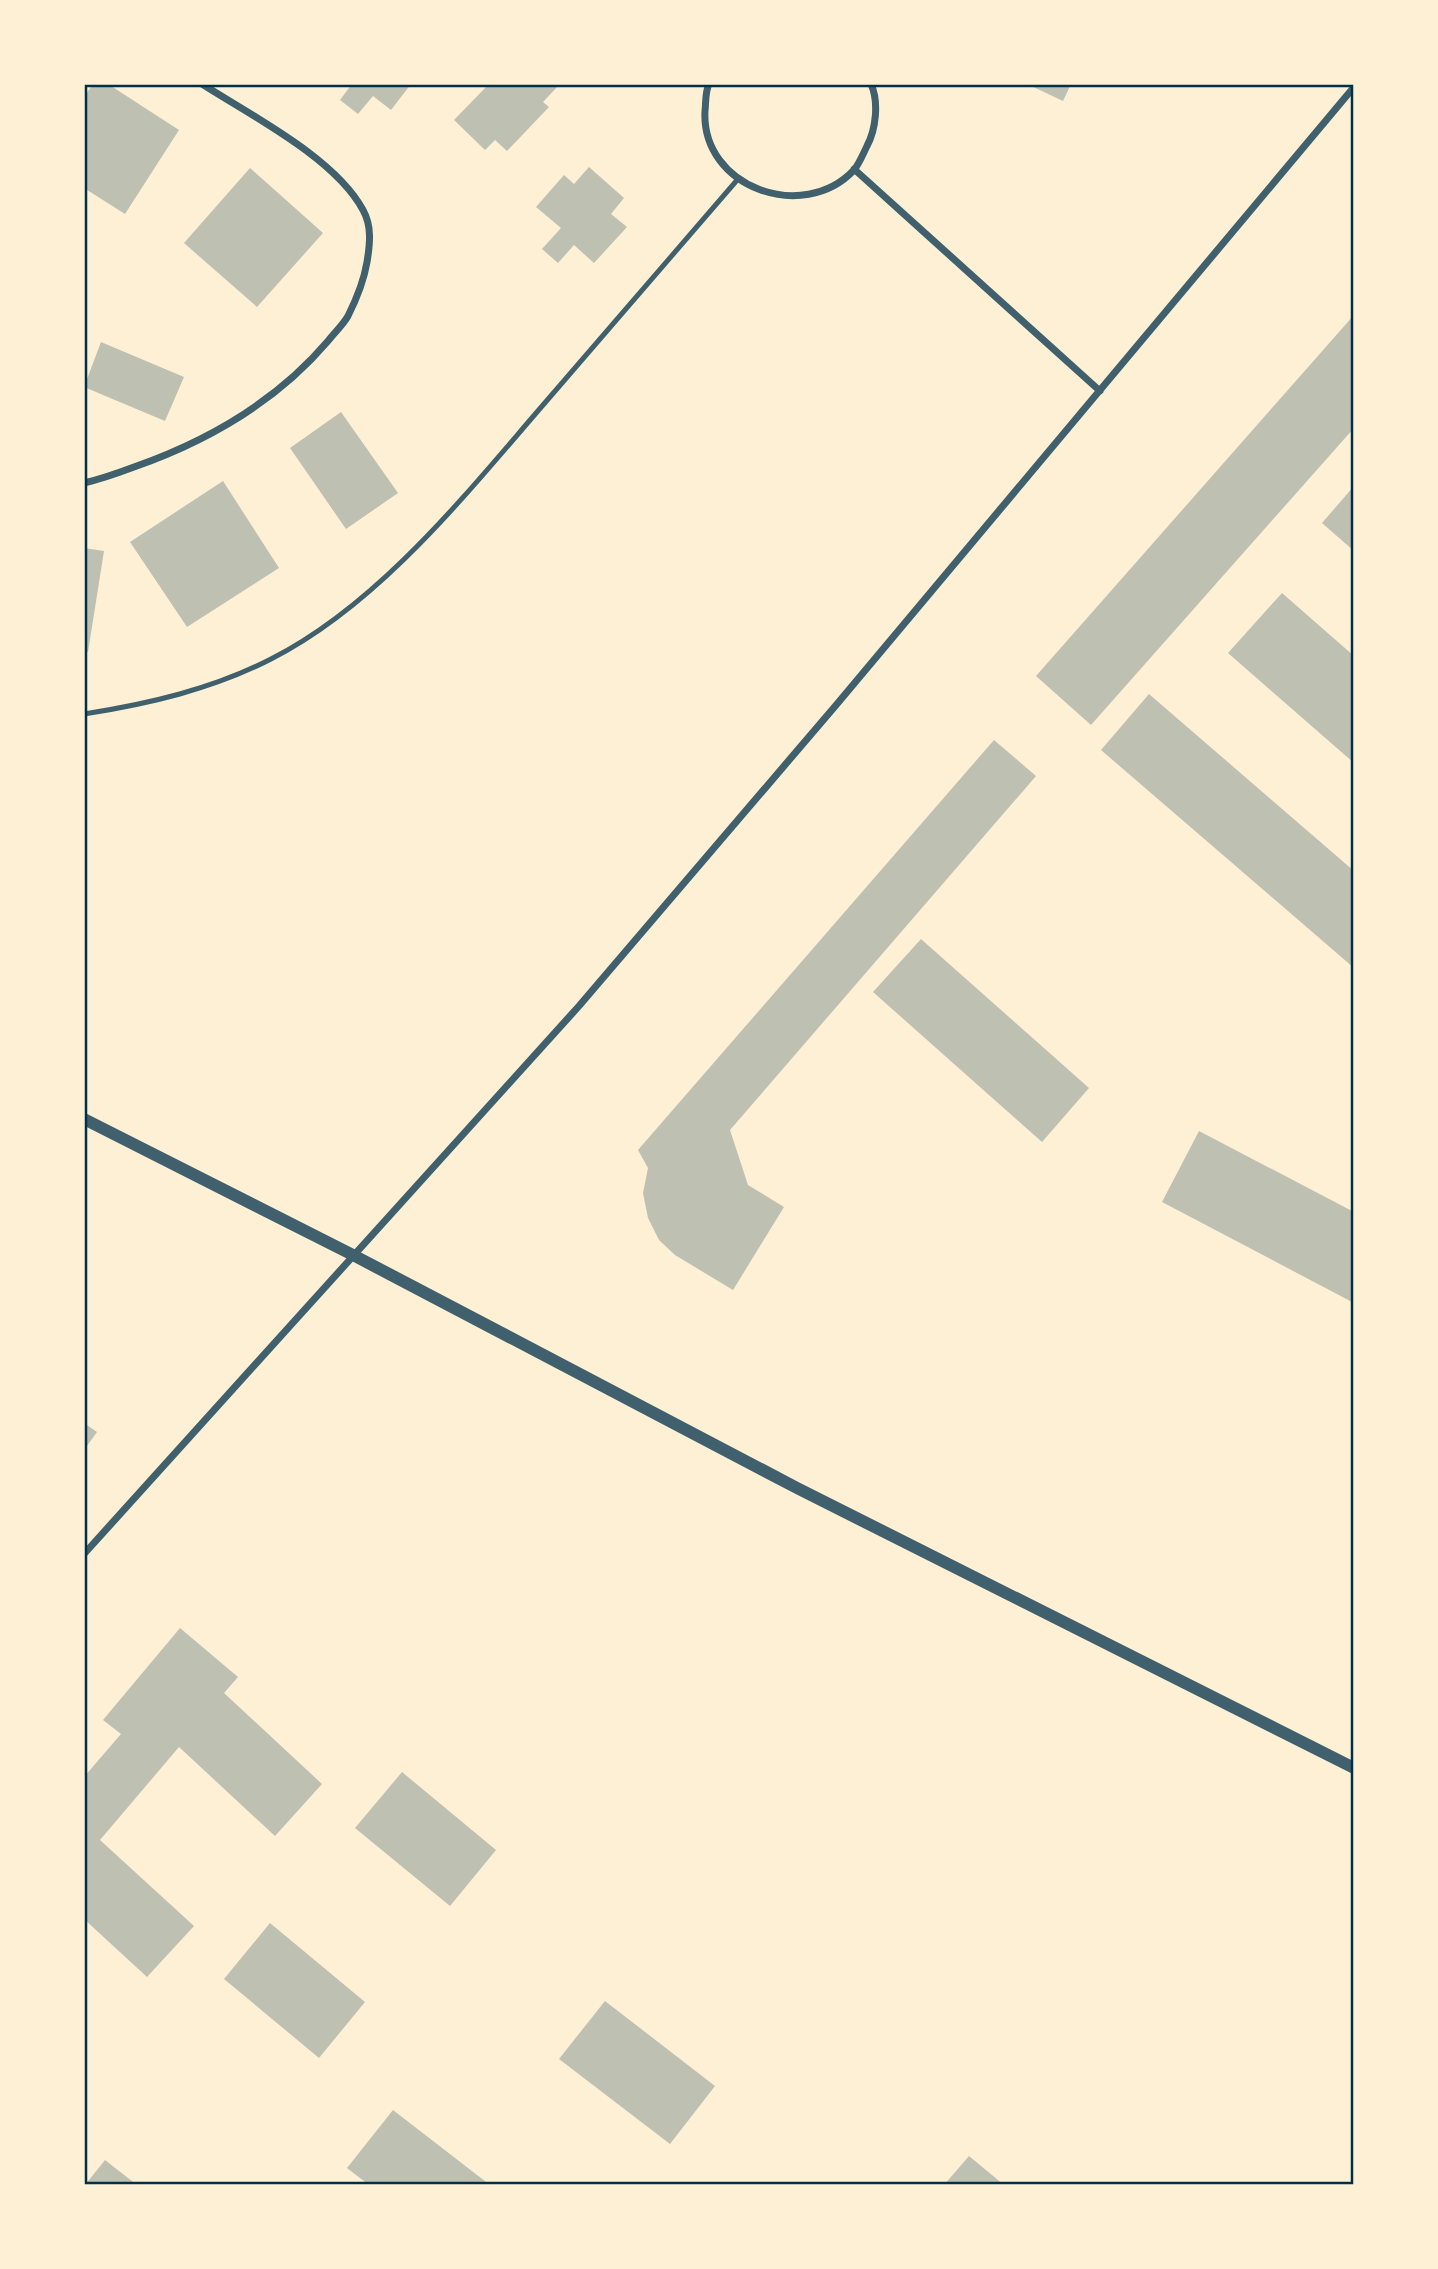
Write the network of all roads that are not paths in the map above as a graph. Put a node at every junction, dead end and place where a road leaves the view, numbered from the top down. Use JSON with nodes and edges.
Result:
{"nodes":[{"id":1,"x":202,"y":84,"type":"edge"},
{"id":2,"x":709,"y":84,"type":"edge"},
{"id":3,"x":871,"y":84,"type":"edge"},
{"id":4,"x":1354,"y":87,"type":"edge"},
{"id":5,"x":855,"y":169,"type":"junction"},
{"id":6,"x":738,"y":179,"type":"junction"},
{"id":7,"x":1100,"y":390,"type":"junction"},
{"id":8,"x":84,"y":483,"type":"edge"},
{"id":9,"x":84,"y":714,"type":"edge"},
{"id":10,"x":84,"y":1119,"type":"edge"},
{"id":11,"x":353,"y":1255,"type":"junction"},
{"id":12,"x":84,"y":1553,"type":"edge"},
{"id":13,"x":1354,"y":1768,"type":"edge"}],
"edges":[{"from":1,"to":8,"type":"street"},
{"from":2,"to":6,"type":"street"},
{"from":3,"to":5,"type":"street"},
{"from":4,"to":7,"type":"street"},
{"from":5,"to":6,"type":"street"},
{"from":5,"to":7,"type":"street"},
{"from":6,"to":9,"type":"lane"},
{"from":7,"to":11,"type":"street"},
{"from":10,"to":11,"type":"street"},
{"from":11,"to":12,"type":"street"},
{"from":11,"to":13,"type":"street"}]}
